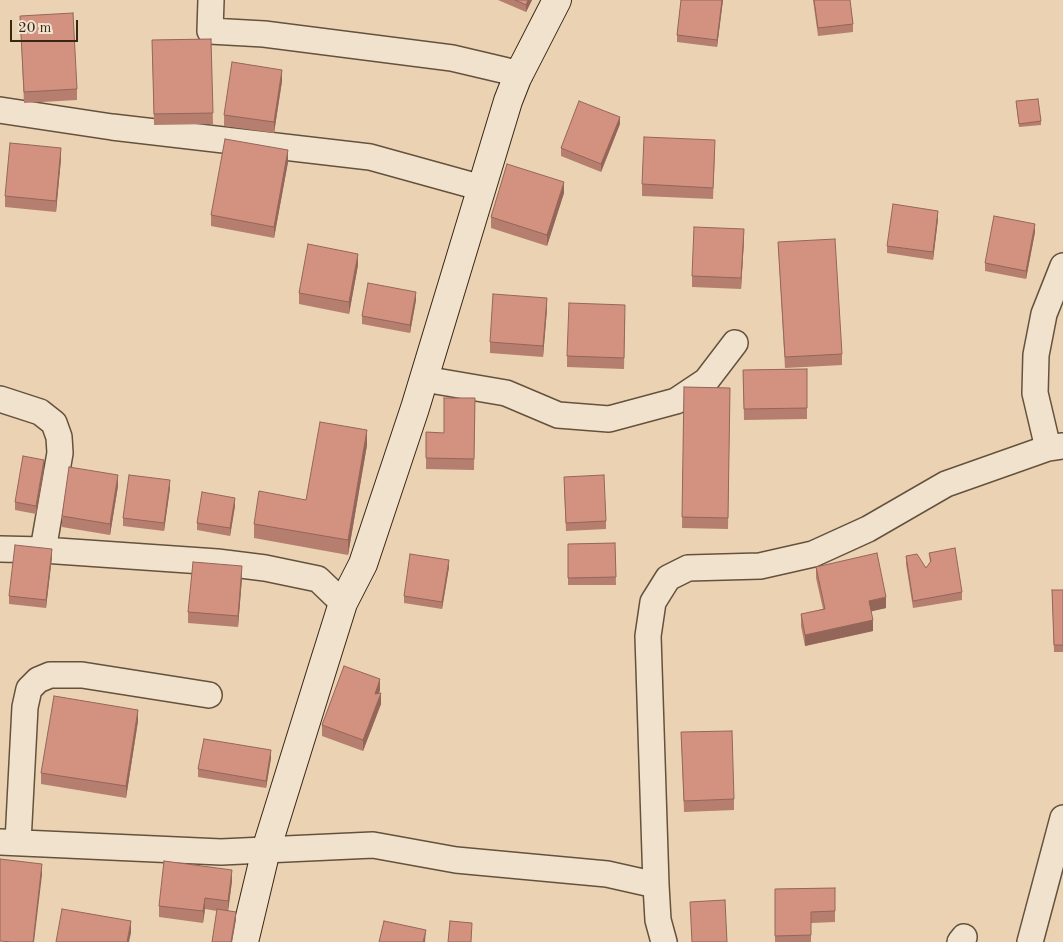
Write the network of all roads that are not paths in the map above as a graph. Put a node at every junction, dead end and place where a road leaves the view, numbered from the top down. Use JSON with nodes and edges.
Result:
{"nodes":[{"id":1,"x":212,"y":0,"type":"edge"},
{"id":2,"x":557,"y":0,"type":"edge"},
{"id":3,"x":520,"y":74,"type":"junction"},
{"id":4,"x":0,"y":110,"type":"edge"},
{"id":5,"x":482,"y":188,"type":"junction"},
{"id":6,"x":1063,"y":266,"type":"edge"},
{"id":7,"x":735,"y":343,"type":"dead end"},
{"id":8,"x":424,"y":379,"type":"junction"},
{"id":9,"x":0,"y":399,"type":"edge"},
{"id":10,"x":1056,"y":447,"type":"edge"},
{"id":11,"x":0,"y":549,"type":"edge"},
{"id":12,"x":43,"y":550,"type":"junction"},
{"id":13,"x":343,"y":603,"type":"junction"},
{"id":14,"x":209,"y":695,"type":"dead end"},
{"id":15,"x":1063,"y":818,"type":"edge"},
{"id":16,"x":9,"y":842,"type":"edge"},
{"id":17,"x":266,"y":850,"type":"junction"},
{"id":18,"x":656,"y":885,"type":"junction"},
{"id":19,"x":244,"y":942,"type":"edge"},
{"id":20,"x":664,"y":942,"type":"edge"},
{"id":21,"x":1030,"y":942,"type":"edge"}],
"edges":[{"from":1,"to":3,"type":"street"},
{"from":2,"to":3,"type":"street"},
{"from":3,"to":5,"type":"street"},
{"from":4,"to":5,"type":"street"},
{"from":5,"to":8,"type":"street"},
{"from":6,"to":10,"type":"street"},
{"from":7,"to":8,"type":"street"},
{"from":8,"to":13,"type":"street"},
{"from":9,"to":12,"type":"street"},
{"from":10,"to":18,"type":"street"},
{"from":11,"to":12,"type":"street"},
{"from":12,"to":13,"type":"street"},
{"from":13,"to":17,"type":"street"},
{"from":14,"to":16,"type":"street"},
{"from":15,"to":21,"type":"street"},
{"from":16,"to":17,"type":"street"},
{"from":17,"to":18,"type":"street"},
{"from":17,"to":19,"type":"street"},
{"from":18,"to":20,"type":"street"}]}
